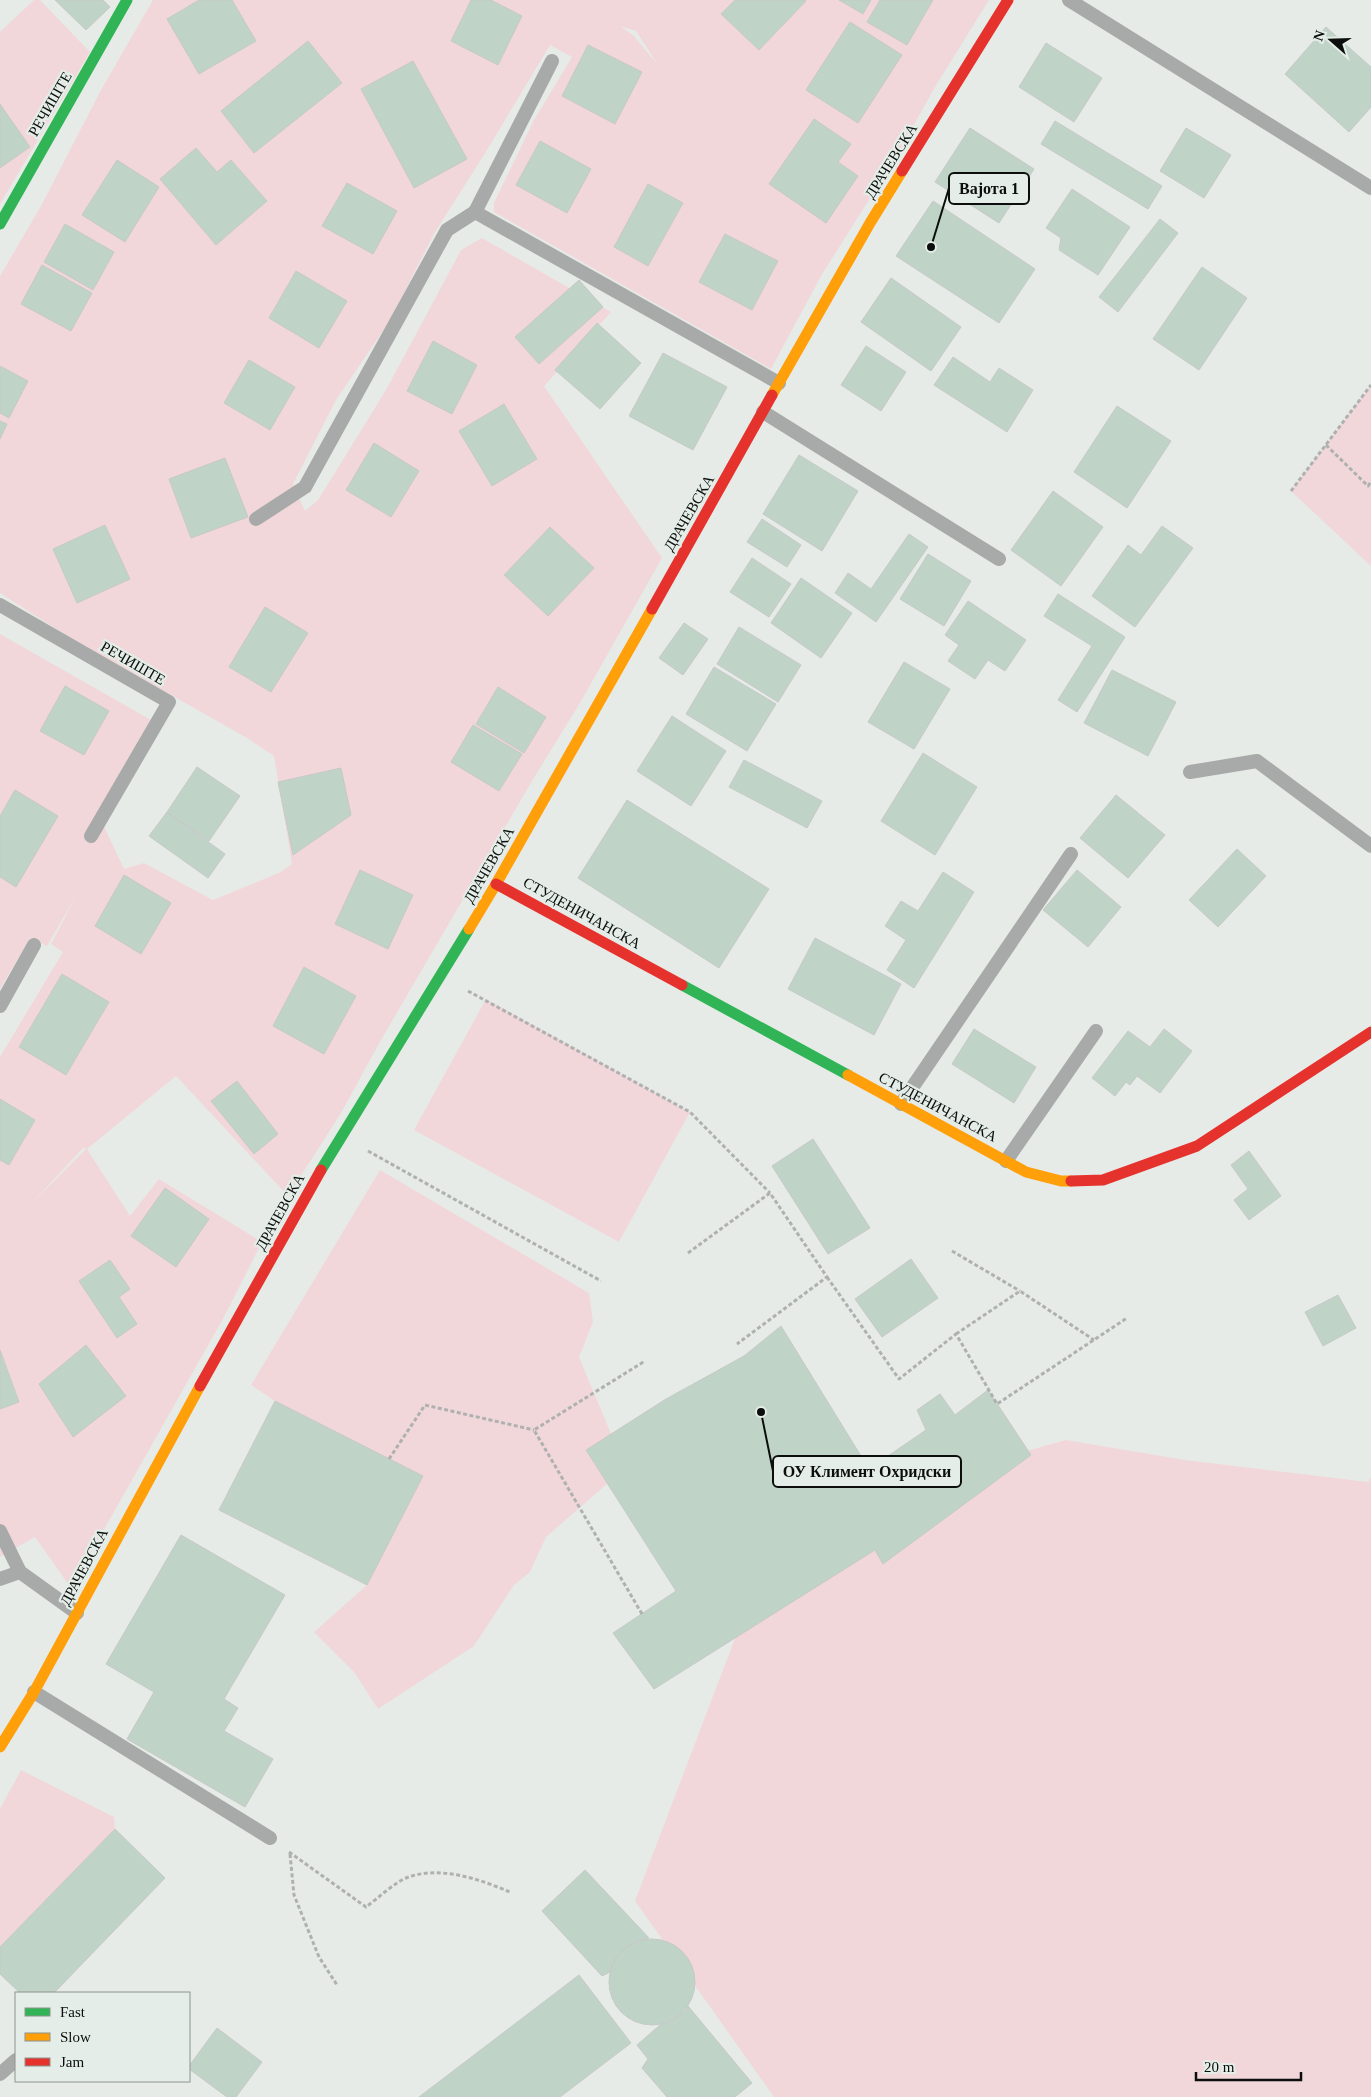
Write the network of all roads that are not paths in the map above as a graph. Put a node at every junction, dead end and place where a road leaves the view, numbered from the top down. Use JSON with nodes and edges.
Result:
{"nodes":[{"id":1,"x":127,"y":0,"type":"edge"},
{"id":2,"x":1008,"y":0,"type":"edge"},
{"id":3,"x":1069,"y":0,"type":"edge"},
{"id":4,"x":552,"y":60,"type":"dead end"},
{"id":5,"x":1371,"y":188,"type":"edge"},
{"id":6,"x":475,"y":212,"type":"junction"},
{"id":7,"x":0,"y":224,"type":"edge"},
{"id":8,"x":779,"y":383,"type":"junction"},
{"id":9,"x":763,"y":412,"type":"junction"},
{"id":10,"x":256,"y":519,"type":"dead end"},
{"id":11,"x":999,"y":559,"type":"dead end"},
{"id":12,"x":0,"y":605,"type":"edge"},
{"id":13,"x":1190,"y":772,"type":"dead end"},
{"id":14,"x":91,"y":836,"type":"dead end"},
{"id":15,"x":1371,"y":846,"type":"edge"},
{"id":16,"x":1071,"y":854,"type":"dead end"},
{"id":17,"x":496,"y":884,"type":"junction"},
{"id":18,"x":34,"y":945,"type":"dead end"},
{"id":19,"x":0,"y":1006,"type":"edge"},
{"id":20,"x":1096,"y":1031,"type":"dead end"},
{"id":21,"x":1371,"y":1032,"type":"edge"},
{"id":22,"x":901,"y":1104,"type":"junction"},
{"id":23,"x":1006,"y":1161,"type":"junction"},
{"id":24,"x":0,"y":1531,"type":"edge"},
{"id":25,"x":20,"y":1572,"type":"junction"},
{"id":26,"x":0,"y":1579,"type":"edge"},
{"id":27,"x":77,"y":1613,"type":"junction"},
{"id":28,"x":34,"y":1692,"type":"junction"},
{"id":29,"x":0,"y":1747,"type":"edge"},
{"id":30,"x":270,"y":1838,"type":"road end"},
{"id":31,"x":15,"y":2061,"type":"edge"},
{"id":32,"x":0,"y":2074,"type":"edge"}],
"edges":[{"from":1,"to":7,"type":"main road","name":"РЕЧИШТЕ"},
{"from":2,"to":8,"type":"main road","name":"ДРАЧЕВСКА"},
{"from":3,"to":5,"type":"lane"},
{"from":4,"to":6,"type":"lane"},
{"from":6,"to":8,"type":"lane"},
{"from":6,"to":10,"type":"lane"},
{"from":8,"to":9,"type":"main road","name":"ДРАЧЕВСКА"},
{"from":9,"to":11,"type":"lane"},
{"from":9,"to":17,"type":"main road","name":"ДРАЧЕВСКА"},
{"from":12,"to":14,"type":"lane","name":"РЕЧИШТЕ"},
{"from":13,"to":15,"type":"lane"},
{"from":16,"to":22,"type":"lane"},
{"from":17,"to":22,"type":"main road","name":"СТУДЕНИЧАНСКА"},
{"from":17,"to":27,"type":"main road","name":"ДРАЧЕВСКА"},
{"from":18,"to":19,"type":"lane"},
{"from":20,"to":23,"type":"lane"},
{"from":21,"to":23,"type":"main road","name":"СТУДЕНИЧАНСКА"},
{"from":22,"to":23,"type":"main road","name":"СТУДЕНИЧАНСКА"},
{"from":24,"to":25,"type":"lane"},
{"from":25,"to":26,"type":"lane"},
{"from":25,"to":27,"type":"lane"},
{"from":27,"to":28,"type":"main road","name":"ДРАЧЕВСКА"},
{"from":28,"to":29,"type":"main road","name":"ДРАЧЕВСКА"},
{"from":28,"to":30,"type":"lane"},
{"from":31,"to":32,"type":"lane"}]}
